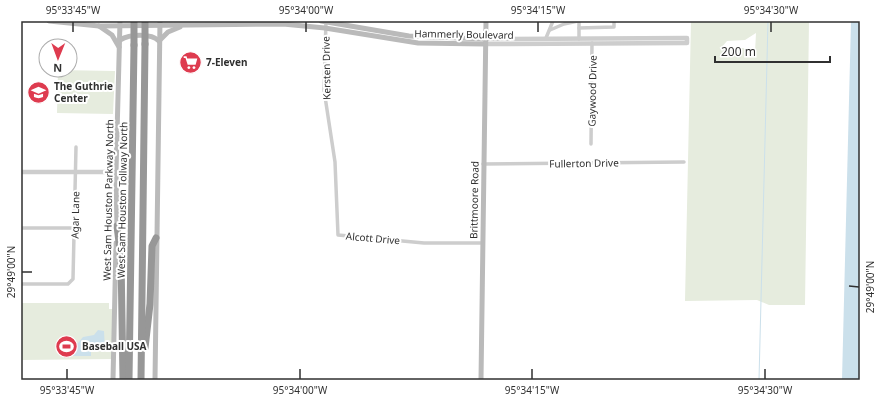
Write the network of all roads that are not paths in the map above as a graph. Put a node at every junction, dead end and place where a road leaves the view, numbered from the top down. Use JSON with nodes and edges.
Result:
{"nodes":[{"id":1,"x":49,"y":21,"type":"edge"},
{"id":2,"x":134,"y":21,"type":"edge"},
{"id":3,"x":145,"y":21,"type":"edge"},
{"id":4,"x":322,"y":21,"type":"edge"},
{"id":5,"x":486,"y":21,"type":"edge"},
{"id":6,"x":553,"y":21,"type":"edge"},
{"id":7,"x":578,"y":21,"type":"edge"},
{"id":8,"x":614,"y":21,"type":"edge"},
{"id":9,"x":326,"y":22,"type":"edge"},
{"id":10,"x":160,"y":23,"type":"edge"},
{"id":11,"x":120,"y":24,"type":"edge"},
{"id":12,"x":564,"y":24,"type":"junction"},
{"id":13,"x":99,"y":26,"type":"junction"},
{"id":14,"x":183,"y":26,"type":"junction"},
{"id":15,"x":325,"y":28,"type":"junction"},
{"id":16,"x":579,"y":28,"type":"junction"},
{"id":17,"x":550,"y":30,"type":"junction"},
{"id":18,"x":546,"y":38,"type":"junction"},
{"id":19,"x":554,"y":38,"type":"junction"},
{"id":20,"x":579,"y":38,"type":"junction"},
{"id":21,"x":592,"y":38,"type":"junction"},
{"id":22,"x":120,"y":40,"type":"junction"},
{"id":23,"x":687,"y":40,"type":"dead end"},
{"id":24,"x":159,"y":41,"type":"junction"},
{"id":25,"x":642,"y":41,"type":"junction"},
{"id":26,"x":485,"y":42,"type":"junction"},
{"id":27,"x":553,"y":44,"type":"junction"},
{"id":28,"x":592,"y":44,"type":"junction"},
{"id":29,"x":119,"y":47,"type":"junction"},
{"id":30,"x":591,"y":144,"type":"dead end"},
{"id":31,"x":76,"y":147,"type":"dead end"},
{"id":32,"x":335,"y":162,"type":"joint"},
{"id":33,"x":684,"y":162,"type":"dead end"},
{"id":34,"x":484,"y":164,"type":"junction"},
{"id":35,"x":21,"y":172,"type":"edge"},
{"id":36,"x":116,"y":172,"type":"junction"},
{"id":37,"x":76,"y":173,"type":"junction"},
{"id":38,"x":117,"y":226,"type":"junction"},
{"id":39,"x":21,"y":228,"type":"edge"},
{"id":40,"x":74,"y":228,"type":"junction"},
{"id":41,"x":156,"y":238,"type":"junction"},
{"id":42,"x":482,"y":243,"type":"junction"},
{"id":43,"x":21,"y":284,"type":"edge"},
{"id":44,"x":113,"y":380,"type":"edge"},
{"id":45,"x":123,"y":380,"type":"edge"},
{"id":46,"x":129,"y":380,"type":"edge"},
{"id":47,"x":141,"y":380,"type":"edge"},
{"id":48,"x":155,"y":380,"type":"edge"},
{"id":49,"x":481,"y":380,"type":"edge"}],
"edges":[{"from":1,"to":13,"type":"main road","name":"Hammerly Boulevard"},
{"from":2,"to":46,"type":"highway","name":"West Sam Houston Tollway North","bridge":true},
{"from":3,"to":47,"type":"highway","name":"West Sam Houston Tollway North","bridge":true},
{"from":4,"to":9,"type":"main road","name":"Hammerly Boulevard"},
{"from":5,"to":26,"type":"main road","name":"Brittmoore Road"},
{"from":6,"to":12,"type":"street"},
{"from":6,"to":17,"type":"street"},
{"from":7,"to":12,"type":"street"},
{"from":7,"to":16,"type":"street"},
{"from":8,"to":16,"type":"street"},
{"from":9,"to":15,"type":"street","name":"Kersten Drive"},
{"from":9,"to":26,"type":"main road","name":"Hammerly Boulevard"},
{"from":10,"to":11,"type":"main road","name":"Hammerly Boulevard"},
{"from":10,"to":14,"type":"main road","name":"Hammerly Boulevard"},
{"from":10,"to":24,"type":"main road"},
{"from":11,"to":13,"type":"main road","name":"Hammerly Boulevard"},
{"from":11,"to":22,"type":"main road","name":"West Sam Houston Parkway North"},
{"from":12,"to":17,"type":"street"},
{"from":13,"to":29,"type":"main road"},
{"from":14,"to":15,"type":"main road","name":"Hammerly Boulevard"},
{"from":14,"to":24,"type":"main road"},
{"from":15,"to":26,"type":"main road","name":"Hammerly Boulevard"},
{"from":15,"to":32,"type":"street","name":"Kersten Drive"},
{"from":16,"to":20,"type":"street"},
{"from":17,"to":18,"type":"street"},
{"from":18,"to":19,"type":"street","name":"Hammerly Boulevard"},
{"from":18,"to":26,"type":"street","name":"Hammerly Boulevard"},
{"from":19,"to":20,"type":"street","name":"Hammerly Boulevard"},
{"from":19,"to":27,"type":"street"},
{"from":20,"to":21,"type":"street","name":"Hammerly Boulevard"},
{"from":21,"to":25,"type":"street","name":"Hammerly Boulevard"},
{"from":21,"to":28,"type":"street","name":"Gaywood Drive"},
{"from":22,"to":24,"type":"main road"},
{"from":22,"to":29,"type":"main road","name":"West Sam Houston Parkway North"},
{"from":23,"to":25,"type":"street","name":"Hammerly Boulevard"},
{"from":24,"to":41,"type":"main road"},
{"from":25,"to":28,"type":"street","name":"Hammerly Boulevard"},
{"from":26,"to":27,"type":"street","name":"Hammerly Boulevard"},
{"from":26,"to":34,"type":"main road","name":"Brittmoore Road"},
{"from":27,"to":28,"type":"street","name":"Hammerly Boulevard"},
{"from":28,"to":30,"type":"street","name":"Gaywood Drive"},
{"from":29,"to":36,"type":"main road","name":"West Sam Houston Parkway North"},
{"from":31,"to":37,"type":"street","name":"Agar Lane"},
{"from":32,"to":42,"type":"street","name":"Alcott Drive"},
{"from":33,"to":34,"type":"street","name":"Fullerton Drive"},
{"from":34,"to":42,"type":"main road","name":"Brittmoore Road"},
{"from":35,"to":37,"type":"street"},
{"from":36,"to":37,"type":"street"},
{"from":36,"to":38,"type":"main road","name":"West Sam Houston Parkway North"},
{"from":37,"to":40,"type":"street","name":"Agar Lane"},
{"from":38,"to":44,"type":"main road","name":"West Sam Houston Parkway North"},
{"from":38,"to":45,"type":"highway"},
{"from":39,"to":40,"type":"street"},
{"from":40,"to":43,"type":"street","name":"Agar Lane"},
{"from":41,"to":47,"type":"highway"},
{"from":41,"to":48,"type":"main road"},
{"from":42,"to":49,"type":"main road","name":"Brittmoore Road"}]}
